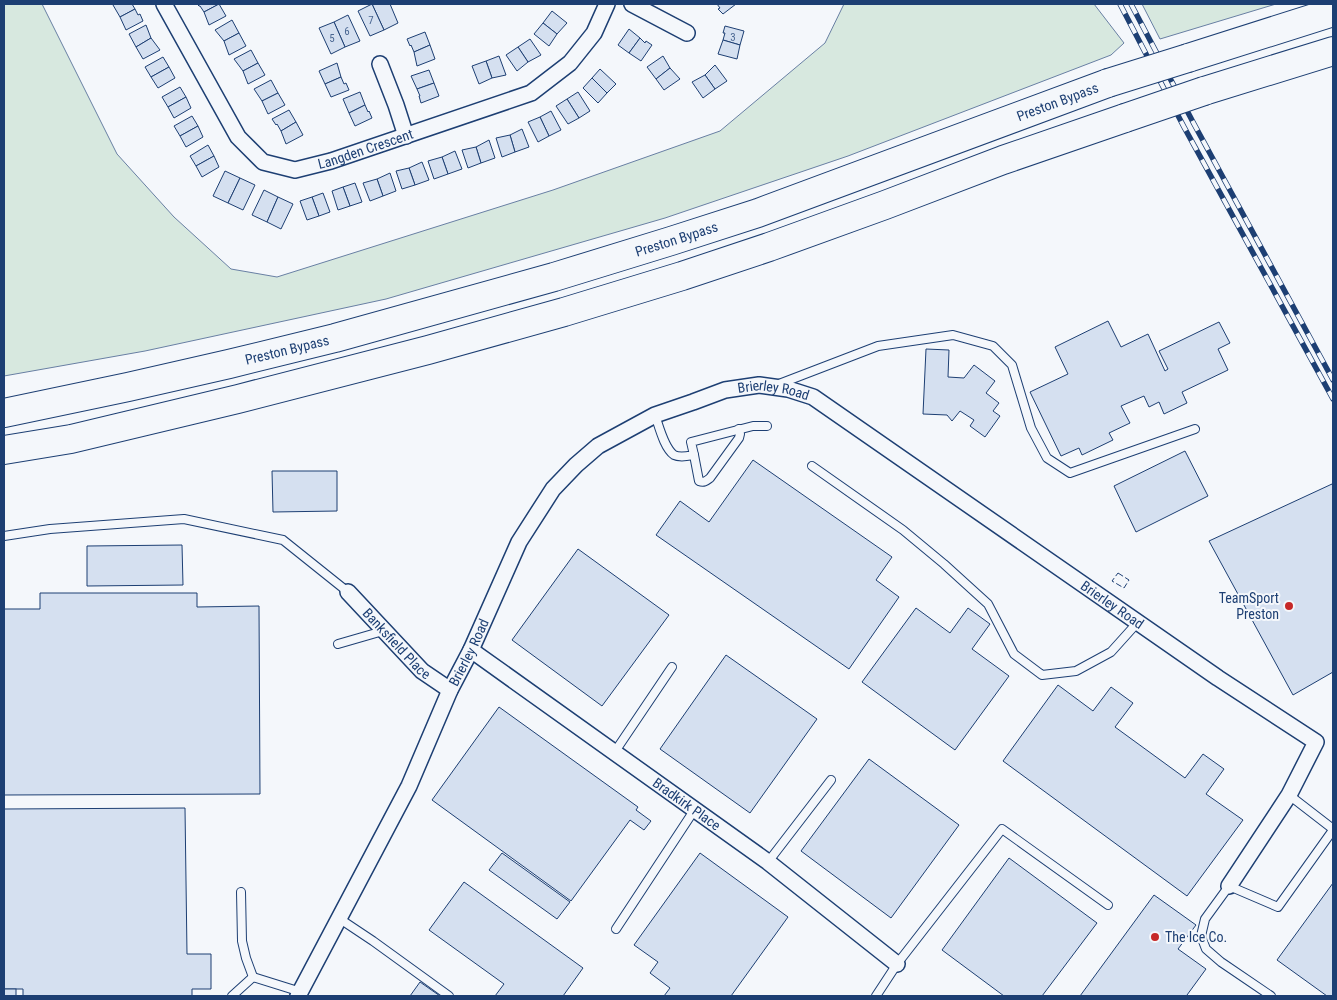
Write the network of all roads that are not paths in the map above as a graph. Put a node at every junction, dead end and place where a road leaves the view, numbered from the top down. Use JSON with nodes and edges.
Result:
{"nodes":[{"id":1,"x":164,"y":4,"type":"edge"},
{"id":2,"x":608,"y":4,"type":"edge"},
{"id":3,"x":632,"y":4,"type":"edge"},
{"id":4,"x":1333,"y":12,"type":"edge"},
{"id":5,"x":687,"y":33,"type":"dead end"},
{"id":6,"x":1333,"y":51,"type":"edge"},
{"id":7,"x":380,"y":64,"type":"dead end"},
{"id":8,"x":406,"y":136,"type":"junction"},
{"id":9,"x":772,"y":387,"type":"junction"},
{"id":10,"x":4,"y":413,"type":"edge"},
{"id":11,"x":655,"y":415,"type":"junction"},
{"id":12,"x":767,"y":426,"type":"dead end"},
{"id":13,"x":740,"y":429,"type":"junction"},
{"id":14,"x":1195,"y":429,"type":"dead end"},
{"id":15,"x":4,"y":450,"type":"edge"},
{"id":16,"x":694,"y":455,"type":"junction"},
{"id":17,"x":812,"y":466,"type":"dead end"},
{"id":18,"x":4,"y":536,"type":"edge"},
{"id":19,"x":348,"y":592,"type":"joint"},
{"id":20,"x":1138,"y":622,"type":"junction"},
{"id":21,"x":384,"y":631,"type":"junction"},
{"id":22,"x":338,"y":644,"type":"dead end"},
{"id":23,"x":471,"y":650,"type":"junction"},
{"id":24,"x":672,"y":667,"type":"dead end"},
{"id":25,"x":450,"y":690,"type":"junction"},
{"id":26,"x":614,"y":753,"type":"junction"},
{"id":27,"x":831,"y":780,"type":"dead end"},
{"id":28,"x":1289,"y":795,"type":"junction"},
{"id":29,"x":695,"y":809,"type":"junction"},
{"id":30,"x":1333,"y":829,"type":"edge"},
{"id":31,"x":768,"y":862,"type":"junction"},
{"id":32,"x":1229,"y":886,"type":"junction"},
{"id":33,"x":241,"y":892,"type":"dead end"},
{"id":34,"x":1108,"y":905,"type":"dead end"},
{"id":35,"x":340,"y":919,"type":"junction"},
{"id":36,"x":616,"y":929,"type":"dead end"},
{"id":37,"x":897,"y":964,"type":"junction"},
{"id":38,"x":253,"y":977,"type":"junction"},
{"id":39,"x":299,"y":994,"type":"edge"},
{"id":40,"x":232,"y":996,"type":"edge"},
{"id":41,"x":449,"y":996,"type":"edge"},
{"id":42,"x":876,"y":996,"type":"edge"},
{"id":43,"x":1271,"y":996,"type":"edge"}],
"edges":[{"from":1,"to":8,"type":"street","name":"Langden Crescent"},
{"from":2,"to":8,"type":"street","name":"Langden Crescent"},
{"from":3,"to":5,"type":"street"},
{"from":4,"to":10,"type":"highway","name":"Preston Bypass","bridge":true},
{"from":6,"to":15,"type":"highway","bridge":true},
{"from":7,"to":8,"type":"street"},
{"from":9,"to":11,"type":"street","name":"Brierley Road"},
{"from":9,"to":14,"type":"lane"},
{"from":9,"to":20,"type":"street","name":"Brierley Road"},
{"from":11,"to":16,"type":"lane"},
{"from":11,"to":23,"type":"street","name":"Brierley Road"},
{"from":12,"to":13,"type":"lane"},
{"from":13,"to":16,"type":"lane"},
{"from":13,"to":16,"type":"lane"},
{"from":17,"to":20,"type":"lane"},
{"from":18,"to":19,"type":"lane"},
{"from":19,"to":21,"type":"street","name":"Banksfield Place"},
{"from":20,"to":28,"type":"street","name":"Brierley Road"},
{"from":21,"to":22,"type":"lane"},
{"from":21,"to":25,"type":"street","name":"Banksfield Place"},
{"from":23,"to":25,"type":"street","name":"Brierley Road"},
{"from":23,"to":26,"type":"street","name":"Bradkirk Place"},
{"from":24,"to":26,"type":"lane"},
{"from":25,"to":35,"type":"street","name":"Brierley Road"},
{"from":26,"to":29,"type":"street","name":"Bradkirk Place"},
{"from":27,"to":31,"type":"lane"},
{"from":28,"to":30,"type":"lane"},
{"from":28,"to":32,"type":"street","name":"Brierley Road"},
{"from":29,"to":31,"type":"street","name":"Bradkirk Place"},
{"from":29,"to":36,"type":"lane"},
{"from":30,"to":32,"type":"lane"},
{"from":31,"to":37,"type":"street","name":"Bradkirk Place"},
{"from":32,"to":43,"type":"lane"},
{"from":33,"to":38,"type":"lane"},
{"from":34,"to":37,"type":"lane"},
{"from":35,"to":39,"type":"street","name":"Brierley Road"},
{"from":35,"to":41,"type":"lane"},
{"from":37,"to":42,"type":"lane"},
{"from":38,"to":39,"type":"lane"},
{"from":38,"to":40,"type":"lane"}]}
